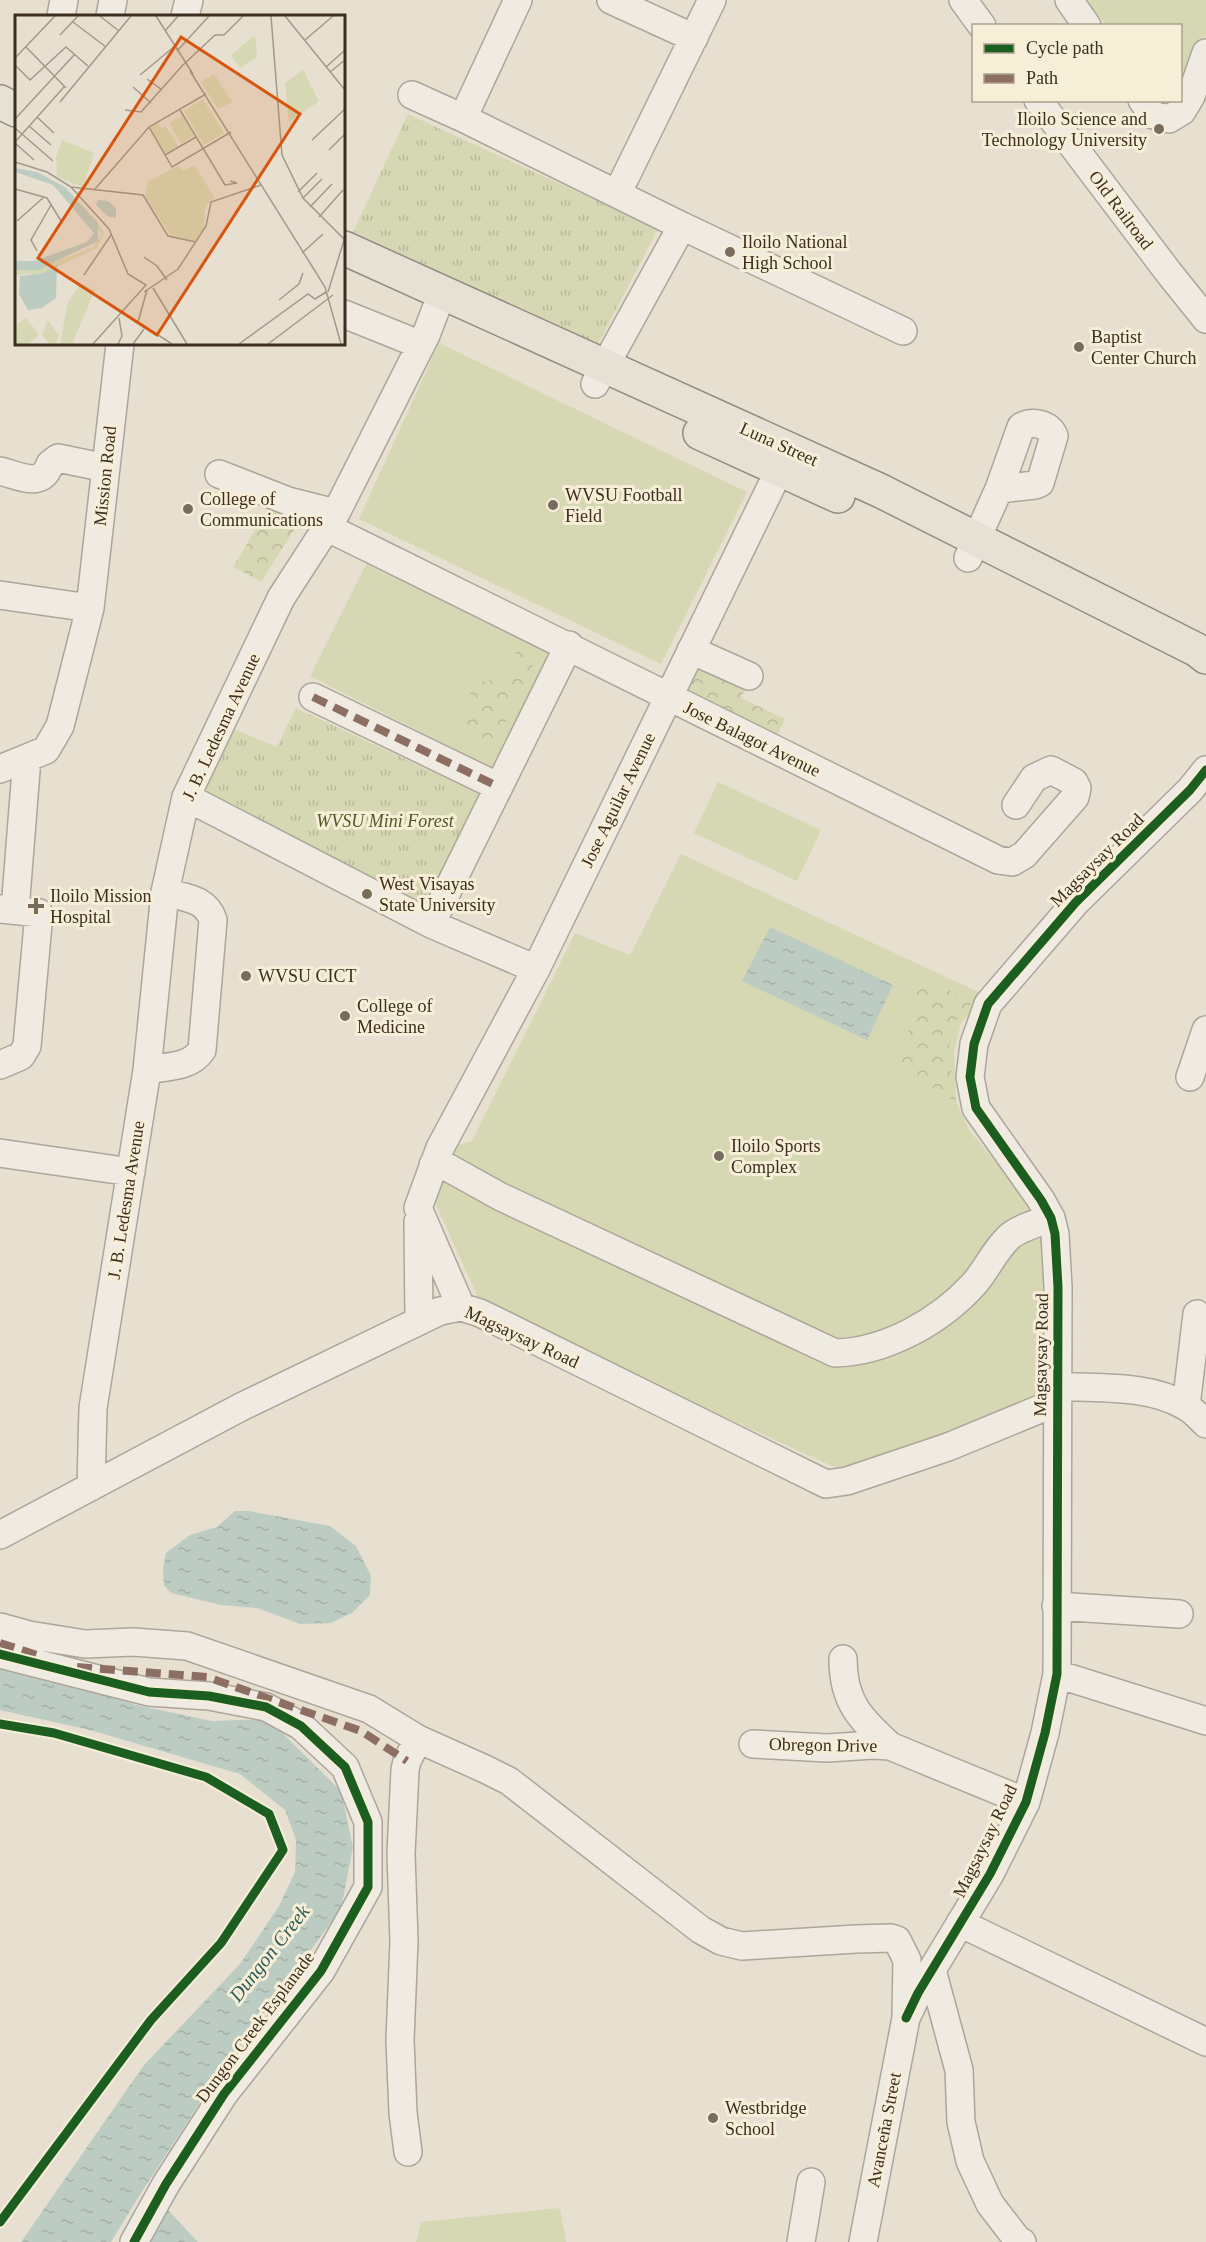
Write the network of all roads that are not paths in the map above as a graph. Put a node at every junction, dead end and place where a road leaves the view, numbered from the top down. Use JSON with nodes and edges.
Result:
{"nodes":[{"id":1,"x":52,"y":0,"type":"edge"},
{"id":2,"x":64,"y":0,"type":"edge"},
{"id":3,"x":113,"y":0,"type":"edge"},
{"id":4,"x":518,"y":0,"type":"edge"},
{"id":5,"x":610,"y":0,"type":"edge"},
{"id":6,"x":712,"y":0,"type":"edge"},
{"id":7,"x":963,"y":0,"type":"edge"},
{"id":8,"x":1069,"y":0,"type":"edge"},
{"id":9,"x":49,"y":15,"type":"edge"},
{"id":10,"x":61,"y":15,"type":"edge"},
{"id":11,"x":110,"y":15,"type":"edge"},
{"id":12,"x":981,"y":24,"type":"edge"},
{"id":13,"x":1086,"y":24,"type":"edge"},
{"id":14,"x":694,"y":38,"type":"junction"},
{"id":15,"x":1206,"y":52,"type":"edge"},
{"id":16,"x":412,"y":95,"type":"dead end"},
{"id":17,"x":0,"y":102,"type":"edge"},
{"id":18,"x":1040,"y":102,"type":"edge"},
{"id":19,"x":1143,"y":102,"type":"edge"},
{"id":20,"x":15,"y":110,"type":"edge"},
{"id":21,"x":464,"y":118,"type":"junction"},
{"id":22,"x":617,"y":194,"type":"junction"},
{"id":23,"x":682,"y":226,"type":"junction"},
{"id":24,"x":345,"y":249,"type":"edge"},
{"id":25,"x":345,"y":269,"type":"edge"},
{"id":26,"x":439,"y":302,"type":"junction"},
{"id":27,"x":345,"y":314,"type":"edge"},
{"id":28,"x":1206,"y":319,"type":"edge"},
{"id":29,"x":903,"y":331,"type":"dead end"},
{"id":30,"x":120,"y":345,"type":"edge"},
{"id":31,"x":421,"y":345,"type":"junction"},
{"id":32,"x":600,"y":375,"type":"junction"},
{"id":33,"x":785,"y":459,"type":"junction"},
{"id":34,"x":106,"y":468,"type":"junction"},
{"id":35,"x":0,"y":471,"type":"edge"},
{"id":36,"x":219,"y":474,"type":"dead end"},
{"id":37,"x":999,"y":489,"type":"dead end"},
{"id":38,"x":332,"y":520,"type":"junction"},
{"id":39,"x":973,"y":549,"type":"junction"},
{"id":40,"x":0,"y":595,"type":"edge"},
{"id":41,"x":90,"y":609,"type":"junction"},
{"id":42,"x":568,"y":645,"type":"junction"},
{"id":43,"x":691,"y":650,"type":"junction"},
{"id":44,"x":1206,"y":657,"type":"edge"},
{"id":45,"x":1206,"y":674,"type":"edge"},
{"id":46,"x":749,"y":675,"type":"dead end"},
{"id":47,"x":313,"y":698,"type":"dead end"},
{"id":48,"x":668,"y":698,"type":"junction"},
{"id":49,"x":27,"y":758,"type":"junction"},
{"id":50,"x":0,"y":769,"type":"edge"},
{"id":51,"x":1206,"y":770,"type":"edge"},
{"id":52,"x":499,"y":787,"type":"junction"},
{"id":53,"x":186,"y":797,"type":"junction"},
{"id":54,"x":1016,"y":805,"type":"dead end"},
{"id":55,"x":9,"y":881,"type":"edge"},
{"id":56,"x":165,"y":892,"type":"junction"},
{"id":57,"x":18,"y":910,"type":"edge"},
{"id":58,"x":431,"y":924,"type":"junction"},
{"id":59,"x":536,"y":969,"type":"junction"},
{"id":60,"x":1206,"y":1030,"type":"edge"},
{"id":61,"x":0,"y":1065,"type":"edge"},
{"id":62,"x":147,"y":1070,"type":"junction"},
{"id":63,"x":1190,"y":1077,"type":"dead end"},
{"id":64,"x":0,"y":1153,"type":"edge"},
{"id":65,"x":437,"y":1156,"type":"junction"},
{"id":66,"x":131,"y":1172,"type":"junction"},
{"id":67,"x":418,"y":1208,"type":"junction"},
{"id":68,"x":1051,"y":1218,"type":"junction"},
{"id":69,"x":460,"y":1306,"type":"junction"},
{"id":70,"x":1197,"y":1314,"type":"dead end"},
{"id":71,"x":419,"y":1321,"type":"junction"},
{"id":72,"x":1057,"y":1394,"type":"junction"},
{"id":73,"x":1186,"y":1406,"type":"junction"},
{"id":74,"x":1206,"y":1424,"type":"edge"},
{"id":75,"x":91,"y":1487,"type":"junction"},
{"id":76,"x":0,"y":1535,"type":"edge"},
{"id":77,"x":1056,"y":1606,"type":"junction"},
{"id":78,"x":1179,"y":1614,"type":"dead end"},
{"id":79,"x":0,"y":1627,"type":"edge"},
{"id":80,"x":0,"y":1654,"type":"edge"},
{"id":81,"x":843,"y":1659,"type":"dead end"},
{"id":82,"x":1057,"y":1674,"type":"junction"},
{"id":83,"x":1206,"y":1721,"type":"edge"},
{"id":84,"x":418,"y":1740,"type":"junction"},
{"id":85,"x":753,"y":1744,"type":"dead end"},
{"id":86,"x":890,"y":1746,"type":"junction"},
{"id":87,"x":1026,"y":1802,"type":"junction"},
{"id":88,"x":960,"y":1923,"type":"junction"},
{"id":89,"x":932,"y":1970,"type":"junction"},
{"id":90,"x":906,"y":2018,"type":"junction"},
{"id":91,"x":1206,"y":2042,"type":"edge"},
{"id":92,"x":408,"y":2152,"type":"dead end"},
{"id":93,"x":811,"y":2182,"type":"dead end"},
{"id":94,"x":134,"y":2242,"type":"edge"},
{"id":95,"x":801,"y":2242,"type":"edge"},
{"id":96,"x":863,"y":2242,"type":"edge"},
{"id":97,"x":1022,"y":2242,"type":"edge"}],
"edges":[{"from":1,"to":9,"type":"street"},
{"from":2,"to":10,"type":"street"},
{"from":3,"to":11,"type":"street"},
{"from":4,"to":21,"type":"street"},
{"from":5,"to":14,"type":"street"},
{"from":6,"to":14,"type":"street"},
{"from":7,"to":12,"type":"street"},
{"from":8,"to":13,"type":"street"},
{"from":14,"to":22,"type":"street"},
{"from":15,"to":19,"type":"street"},
{"from":16,"to":21,"type":"street"},
{"from":17,"to":20,"type":"main road"},
{"from":18,"to":28,"type":"street","name":"Old Railroad"},
{"from":21,"to":22,"type":"street"},
{"from":22,"to":23,"type":"street"},
{"from":23,"to":29,"type":"street"},
{"from":23,"to":32,"type":"street"},
{"from":24,"to":26,"type":"main road","name":"Luna Street"},
{"from":25,"to":26,"type":"main road","name":"Luna Street"},
{"from":26,"to":31,"type":"street","name":"J. B. Ledesma Avenue"},
{"from":26,"to":32,"type":"main road","name":"Luna Street"},
{"from":27,"to":31,"type":"street"},
{"from":30,"to":34,"type":"street","name":"Mission Road"},
{"from":31,"to":38,"type":"street","name":"J. B. Ledesma Avenue"},
{"from":32,"to":33,"type":"main road","name":"Luna Street"},
{"from":33,"to":39,"type":"main road","name":"Luna Street"},
{"from":33,"to":43,"type":"street","name":"Jose Aguilar Avenue"},
{"from":34,"to":35,"type":"street"},
{"from":34,"to":41,"type":"street","name":"Mission Road"},
{"from":36,"to":38,"type":"street","name":"Jose Balagot Avenue"},
{"from":37,"to":39,"type":"street"},
{"from":38,"to":42,"type":"street","name":"Jose Balagot Avenue"},
{"from":38,"to":53,"type":"street","name":"J. B. Ledesma Avenue"},
{"from":39,"to":44,"type":"main road","name":"Luna Street"},
{"from":39,"to":45,"type":"main road","name":"Luna Street"},
{"from":40,"to":41,"type":"street"},
{"from":41,"to":49,"type":"street","name":"Mission Road"},
{"from":42,"to":48,"type":"street","name":"Jose Balagot Avenue"},
{"from":42,"to":52,"type":"street"},
{"from":43,"to":46,"type":"street"},
{"from":43,"to":48,"type":"street","name":"Jose Aguilar Avenue"},
{"from":47,"to":52,"type":"street"},
{"from":48,"to":54,"type":"street","name":"Jose Balagot Avenue"},
{"from":48,"to":59,"type":"street","name":"Jose Aguilar Avenue"},
{"from":49,"to":50,"type":"street","name":"Mission Road"},
{"from":49,"to":55,"type":"street"},
{"from":51,"to":68,"type":"street","name":"Magsaysay Road"},
{"from":52,"to":58,"type":"street"},
{"from":53,"to":56,"type":"street","name":"J. B. Ledesma Avenue"},
{"from":53,"to":58,"type":"street"},
{"from":55,"to":57,"type":"street"},
{"from":56,"to":62,"type":"street","name":"J. B. Ledesma Avenue"},
{"from":56,"to":62,"type":"street"},
{"from":57,"to":61,"type":"street"},
{"from":58,"to":59,"type":"street"},
{"from":59,"to":65,"type":"street","name":"Jose Aguilar Avenue"},
{"from":60,"to":63,"type":"street"},
{"from":62,"to":66,"type":"street","name":"J. B. Ledesma Avenue"},
{"from":64,"to":66,"type":"street"},
{"from":65,"to":67,"type":"street","name":"Jose Aguilar Avenue"},
{"from":65,"to":68,"type":"street"},
{"from":66,"to":75,"type":"street","name":"J. B. Ledesma Avenue"},
{"from":67,"to":69,"type":"street"},
{"from":67,"to":71,"type":"street","name":"Jose Aguilar Avenue"},
{"from":68,"to":72,"type":"street","name":"Magsaysay Road"},
{"from":69,"to":71,"type":"street","name":"Magsaysay Road"},
{"from":69,"to":72,"type":"street","name":"Magsaysay Road"},
{"from":70,"to":73,"type":"street"},
{"from":71,"to":75,"type":"street","name":"Magsaysay Road"},
{"from":72,"to":73,"type":"street"},
{"from":72,"to":77,"type":"street","name":"Magsaysay Road"},
{"from":73,"to":74,"type":"street"},
{"from":75,"to":76,"type":"street","name":"Magsaysay Road"},
{"from":77,"to":78,"type":"street"},
{"from":77,"to":82,"type":"street","name":"Magsaysay Road"},
{"from":79,"to":84,"type":"street"},
{"from":80,"to":94,"type":"street","name":"Dungon Creek Esplanade"},
{"from":81,"to":86,"type":"street"},
{"from":82,"to":83,"type":"street"},
{"from":82,"to":87,"type":"street","name":"Magsaysay Road"},
{"from":84,"to":90,"type":"street"},
{"from":84,"to":92,"type":"street"},
{"from":85,"to":86,"type":"street","name":"Obregon Drive"},
{"from":86,"to":87,"type":"street","name":"Obregon Drive"},
{"from":87,"to":88,"type":"street","name":"Magsaysay Road"},
{"from":88,"to":89,"type":"street","name":"Magsaysay Road"},
{"from":88,"to":91,"type":"street"},
{"from":89,"to":90,"type":"street","name":"Magsaysay Road"},
{"from":89,"to":97,"type":"street"},
{"from":90,"to":96,"type":"street","name":"Avanceña Street"},
{"from":93,"to":95,"type":"street"}]}
